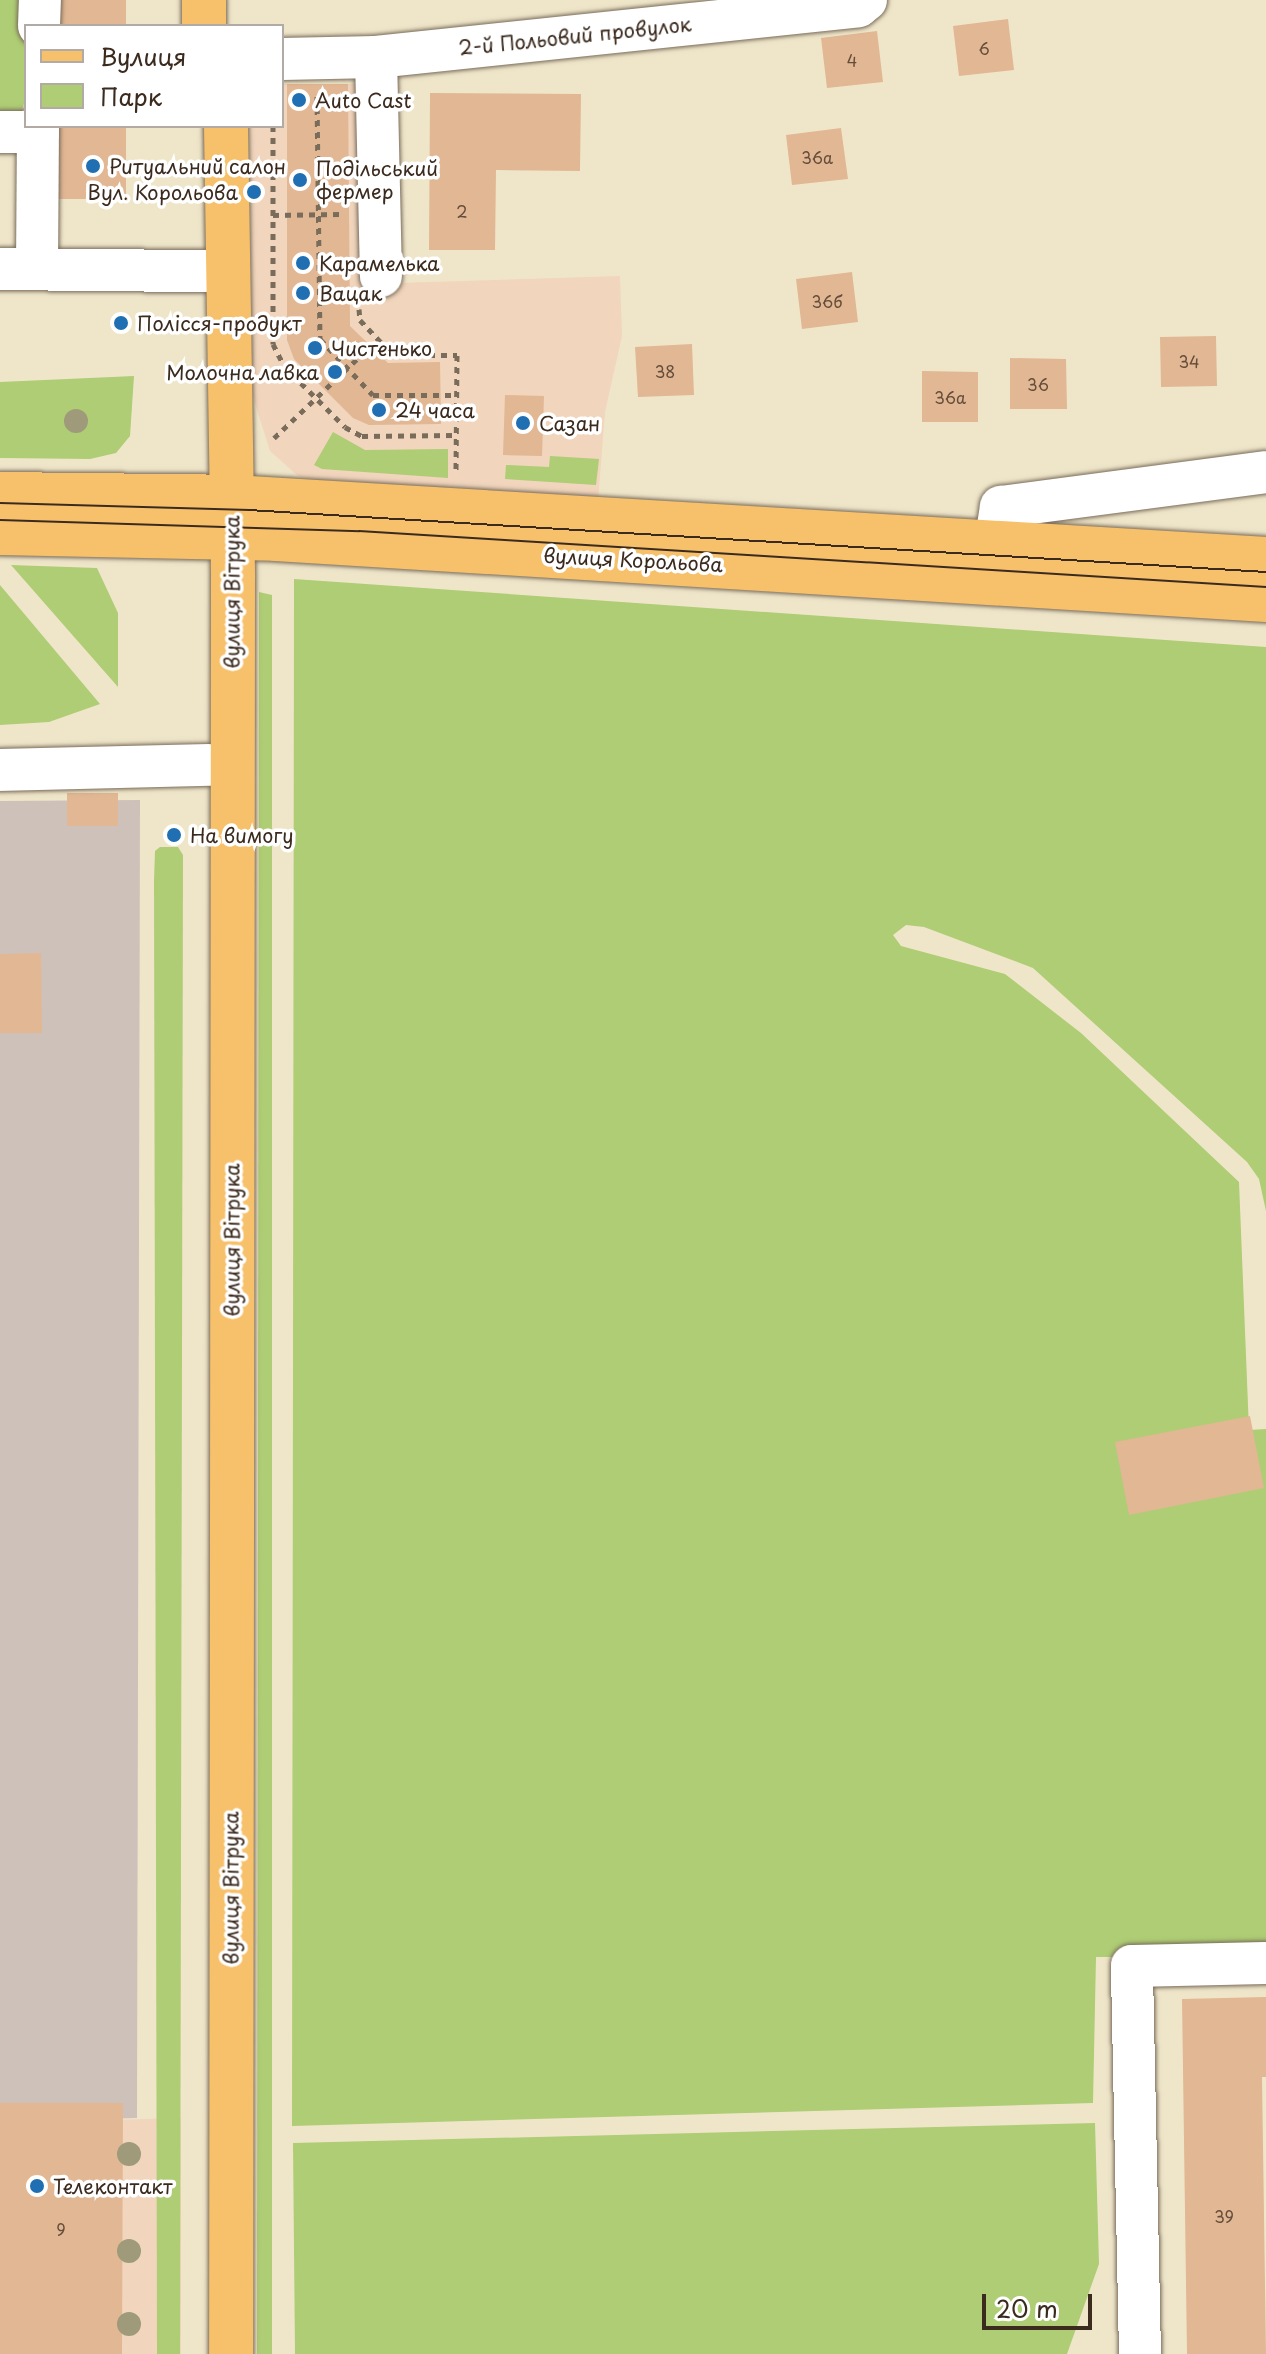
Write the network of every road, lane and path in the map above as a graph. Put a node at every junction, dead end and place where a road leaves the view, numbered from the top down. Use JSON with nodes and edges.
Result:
{"nodes":[{"id":1,"x":40,"y":0,"type":"edge"},
{"id":2,"x":204,"y":0,"type":"edge"},
{"id":3,"x":226,"y":0,"type":"edge"},
{"id":4,"x":866,"y":0,"type":"edge"},
{"id":5,"x":39,"y":24,"type":"edge"},
{"id":6,"x":204,"y":24,"type":"edge"},
{"id":7,"x":226,"y":24,"type":"edge"},
{"id":8,"x":376,"y":57,"type":"junction"},
{"id":9,"x":284,"y":59,"type":"edge"},
{"id":10,"x":204,"y":128,"type":"edge"},
{"id":11,"x":226,"y":128,"type":"edge"},
{"id":12,"x":273,"y":128,"type":"edge"},
{"id":13,"x":25,"y":130,"type":"edge"},
{"id":14,"x":345,"y":214,"type":"dead end"},
{"id":15,"x":273,"y":215,"type":"junction"},
{"id":16,"x":19,"y":269,"type":"edge"},
{"id":17,"x":205,"y":271,"type":"junction"},
{"id":18,"x":381,"y":276,"type":"dead end"},
{"id":19,"x":378,"y":339,"type":"dead end"},
{"id":20,"x":315,"y":398,"type":"junction"},
{"id":21,"x":456,"y":435,"type":"dead end"},
{"id":22,"x":274,"y":438,"type":"dead end"},
{"id":23,"x":1266,"y":472,"type":"edge"},
{"id":24,"x":0,"y":494,"type":"edge"},
{"id":25,"x":218,"y":518,"type":"junction"},
{"id":26,"x":0,"y":533,"type":"edge"},
{"id":27,"x":1266,"y":559,"type":"edge"},
{"id":28,"x":992,"y":561,"type":"junction"},
{"id":29,"x":1266,"y":600,"type":"edge"},
{"id":30,"x":209,"y":765,"type":"junction"},
{"id":31,"x":0,"y":770,"type":"edge"},
{"id":32,"x":1266,"y":1963,"type":"edge"},
{"id":33,"x":206,"y":2354,"type":"edge"},
{"id":34,"x":231,"y":2354,"type":"edge"},
{"id":35,"x":1140,"y":2354,"type":"edge"}],
"edges":[{"from":1,"to":5,"type":"street"},
{"from":2,"to":6,"type":"main road"},
{"from":3,"to":7,"type":"main road"},
{"from":4,"to":8,"type":"street","name":"2-й Польовий провулок"},
{"from":8,"to":9,"type":"street","name":"2-й Польовий провулок"},
{"from":8,"to":18,"type":"street"},
{"from":10,"to":17,"type":"main road","name":"вулиця Вітрука"},
{"from":11,"to":25,"type":"main road","name":"вулиця Вітрука"},
{"from":12,"to":15,"type":"path"},
{"from":13,"to":16,"type":"street"},
{"from":14,"to":15,"type":"path"},
{"from":15,"to":20,"type":"path"},
{"from":16,"to":17,"type":"street"},
{"from":17,"to":25,"type":"main road","name":"вулиця Вітрука"},
{"from":19,"to":20,"type":"path"},
{"from":20,"to":21,"type":"path"},
{"from":20,"to":22,"type":"path"},
{"from":23,"to":28,"type":"street"},
{"from":24,"to":25,"type":"main road","name":"вулиця Корольова"},
{"from":25,"to":26,"type":"main road","name":"вулиця Корольова"},
{"from":25,"to":28,"type":"main road","name":"вулиця Корольова"},
{"from":25,"to":30,"type":"main road","name":"вулиця Вітрука"},
{"from":25,"to":34,"type":"main road","name":"вулиця Вітрука"},
{"from":27,"to":28,"type":"main road","name":"вулиця Корольова"},
{"from":28,"to":29,"type":"main road","name":"вулиця Корольова"},
{"from":30,"to":31,"type":"street"},
{"from":30,"to":33,"type":"main road","name":"вулиця Вітрука"},
{"from":32,"to":35,"type":"street"}]}
